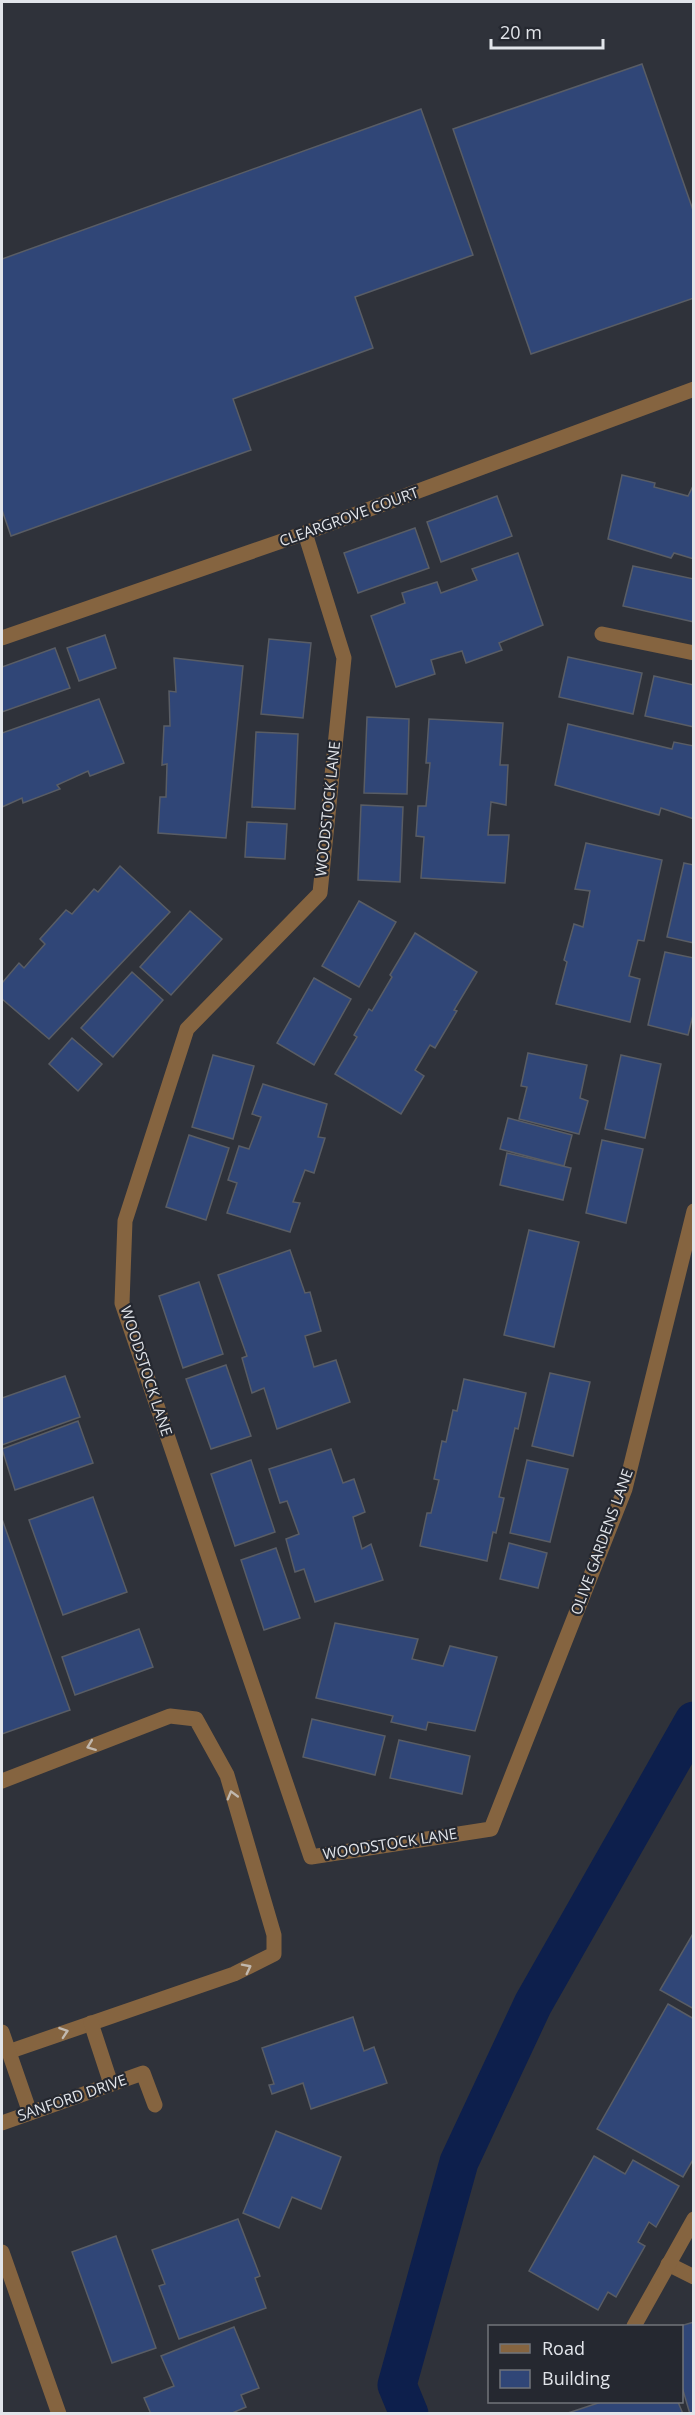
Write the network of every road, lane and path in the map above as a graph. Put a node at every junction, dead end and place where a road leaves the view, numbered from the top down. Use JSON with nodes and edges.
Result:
{"nodes":[{"id":1,"x":693,"y":389,"type":"edge"},
{"id":2,"x":305,"y":533,"type":"junction"},
{"id":3,"x":602,"y":634,"type":"dead end"},
{"id":4,"x":2,"y":638,"type":"edge"},
{"id":5,"x":693,"y":653,"type":"edge"},
{"id":6,"x":693,"y":1211,"type":"edge"},
{"id":7,"x":2,"y":1780,"type":"edge"},
{"id":8,"x":491,"y":1829,"type":"joint"},
{"id":9,"x":91,"y":2023,"type":"junction"},
{"id":10,"x":2,"y":2032,"type":"edge"},
{"id":11,"x":8,"y":2052,"type":"junction"},
{"id":12,"x":111,"y":2084,"type":"junction"},
{"id":13,"x":155,"y":2105,"type":"dead end"},
{"id":14,"x":30,"y":2112,"type":"junction"},
{"id":15,"x":2,"y":2122,"type":"edge"},
{"id":16,"x":693,"y":2218,"type":"edge"},
{"id":17,"x":2,"y":2252,"type":"edge"},
{"id":18,"x":668,"y":2264,"type":"junction"},
{"id":19,"x":693,"y":2277,"type":"edge"},
{"id":20,"x":635,"y":2325,"type":"edge"},
{"id":21,"x":59,"y":2414,"type":"edge"}],
"edges":[{"from":1,"to":2,"type":"street","name":"CLEARGROVE COURT"},
{"from":2,"to":4,"type":"street","name":"CLEARGROVE COURT"},
{"from":2,"to":8,"type":"street","name":"WOODSTOCK LANE"},
{"from":3,"to":5,"type":"street"},
{"from":6,"to":8,"type":"street","name":"OLIVE GARDENS LANE"},
{"from":9,"to":7,"type":"street","one_way":true},
{"from":11,"to":9,"type":"street","one_way":true},
{"from":9,"to":12,"type":"street"},
{"from":10,"to":11,"type":"street"},
{"from":11,"to":14,"type":"street"},
{"from":12,"to":13,"type":"street","name":"SANFORD DRIVE"},
{"from":12,"to":14,"type":"street","name":"SANFORD DRIVE"},
{"from":14,"to":15,"type":"street","name":"SANFORD DRIVE"},
{"from":16,"to":18,"type":"street"},
{"from":17,"to":21,"type":"street"},
{"from":18,"to":19,"type":"street"},
{"from":18,"to":20,"type":"street"}]}
